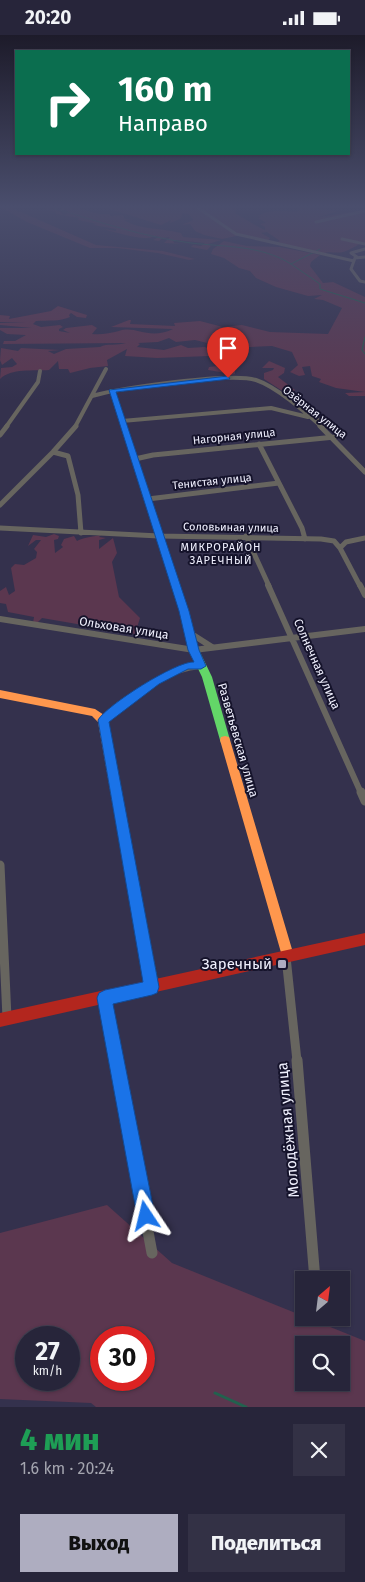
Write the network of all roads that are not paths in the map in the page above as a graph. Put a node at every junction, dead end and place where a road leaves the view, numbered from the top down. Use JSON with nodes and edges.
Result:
{"nodes":[{"id":1,"x":352,"y":272,"type":"edge"},
{"id":2,"x":365,"y":282,"type":"edge"},
{"id":3,"x":106,"y":369,"type":"dead end"},
{"id":4,"x":40,"y":371,"type":"dead end"},
{"id":5,"x":112,"y":390,"type":"junction"},
{"id":6,"x":92,"y":395,"type":"junction"},
{"id":7,"x":312,"y":418,"type":"junction"},
{"id":8,"x":122,"y":421,"type":"junction"},
{"id":9,"x":334,"y":426,"type":"dead end"},
{"id":10,"x":0,"y":435,"type":"edge"},
{"id":11,"x":335,"y":437,"type":"junction"},
{"id":12,"x":258,"y":444,"type":"junction"},
{"id":13,"x":53,"y":453,"type":"junction"},
{"id":14,"x":351,"y":453,"type":"junction"},
{"id":15,"x":135,"y":459,"type":"junction"},
{"id":16,"x":365,"y":466,"type":"edge"},
{"id":17,"x":365,"y":471,"type":"edge"},
{"id":18,"x":279,"y":483,"type":"junction"},
{"id":19,"x":148,"y":499,"type":"junction"},
{"id":20,"x":0,"y":505,"type":"edge"},
{"id":21,"x":0,"y":528,"type":"edge"},
{"id":22,"x":81,"y":533,"type":"junction"},
{"id":23,"x":158,"y":536,"type":"junction"},
{"id":24,"x":246,"y":537,"type":"junction"},
{"id":25,"x":365,"y":538,"type":"edge"},
{"id":26,"x":305,"y":539,"type":"junction"},
{"id":27,"x":340,"y":548,"type":"junction"},
{"id":28,"x":365,"y":595,"type":"edge"},
{"id":29,"x":0,"y":619,"type":"edge"},
{"id":30,"x":365,"y":629,"type":"edge"},
{"id":31,"x":190,"y":633,"type":"junction"},
{"id":32,"x":293,"y":638,"type":"junction"},
{"id":33,"x":215,"y":647,"type":"junction"},
{"id":34,"x":194,"y":650,"type":"junction"},
{"id":35,"x":201,"y":666,"type":"junction"},
{"id":36,"x":0,"y":694,"type":"edge"},
{"id":37,"x":103,"y":720,"type":"junction"},
{"id":38,"x":365,"y":801,"type":"edge"},
{"id":39,"x":0,"y":865,"type":"edge"},
{"id":40,"x":365,"y":939,"type":"edge"},
{"id":41,"x":287,"y":956,"type":"junction"},
{"id":42,"x":152,"y":987,"type":"junction"},
{"id":43,"x":105,"y":998,"type":"junction"},
{"id":44,"x":4,"y":1019,"type":"edge"},
{"id":45,"x":152,"y":1253,"type":"dead end"},
{"id":46,"x":314,"y":1271,"type":"edge"}],
"edges":[{"from":1,"to":2,"type":"street"},
{"from":3,"to":6,"type":"street"},
{"from":4,"to":10,"type":"street"},
{"from":5,"to":6,"type":"street"},
{"from":5,"to":7,"type":"street","name":"Озёрная улица"},
{"from":5,"to":8,"type":"street","name":"Разветьевская улица"},
{"from":6,"to":13,"type":"street"},
{"from":7,"to":8,"type":"street"},
{"from":7,"to":9,"type":"street"},
{"from":7,"to":11,"type":"street","name":"Озёрная улица"},
{"from":8,"to":15,"type":"street","name":"Разветьевская улица"},
{"from":11,"to":12,"type":"street","name":"Нагорная улица"},
{"from":11,"to":14,"type":"street","name":"Озёрная улица"},
{"from":12,"to":15,"type":"street","name":"Нагорная улица"},
{"from":12,"to":18,"type":"street"},
{"from":13,"to":20,"type":"street"},
{"from":13,"to":22,"type":"street"},
{"from":14,"to":16,"type":"street"},
{"from":14,"to":17,"type":"street","name":"Озёрная улица"},
{"from":15,"to":19,"type":"street","name":"Разветьевская улица"},
{"from":18,"to":19,"type":"street","name":"Тенистая улица"},
{"from":18,"to":26,"type":"street"},
{"from":19,"to":23,"type":"street","name":"Разветьевская улица"},
{"from":21,"to":22,"type":"street","name":"Соловьиная улица"},
{"from":22,"to":23,"type":"street","name":"Соловьиная улица"},
{"from":23,"to":24,"type":"street","name":"Соловьиная улица"},
{"from":23,"to":31,"type":"street","name":"Разветьевская улица"},
{"from":24,"to":26,"type":"street","name":"Соловьиная улица"},
{"from":24,"to":32,"type":"street","name":"Солнечная улица"},
{"from":25,"to":27,"type":"street"},
{"from":26,"to":27,"type":"street","name":"Соловьиная улица"},
{"from":27,"to":28,"type":"street"},
{"from":29,"to":34,"type":"street","name":"Ольховая улица"},
{"from":30,"to":32,"type":"street","name":"Ольховая улица"},
{"from":31,"to":33,"type":"street"},
{"from":31,"to":34,"type":"street","name":"Разветьевская улица"},
{"from":32,"to":33,"type":"street","name":"Ольховая улица"},
{"from":32,"to":38,"type":"street","name":"Солнечная улица"},
{"from":33,"to":34,"type":"street","name":"Ольховая улица"},
{"from":34,"to":35,"type":"street","name":"Разветьевская улица"},
{"from":35,"to":37,"type":"street"},
{"from":35,"to":41,"type":"street","name":"Разветьевская улица"},
{"from":36,"to":37,"type":"street"},
{"from":37,"to":42,"type":"street"},
{"from":39,"to":44,"type":"street"},
{"from":40,"to":41,"type":"street"},
{"from":41,"to":42,"type":"street"},
{"from":41,"to":46,"type":"street","name":"Молодёжная улица"},
{"from":42,"to":43,"type":"street"},
{"from":43,"to":44,"type":"street"},
{"from":43,"to":45,"type":"street"}]}
